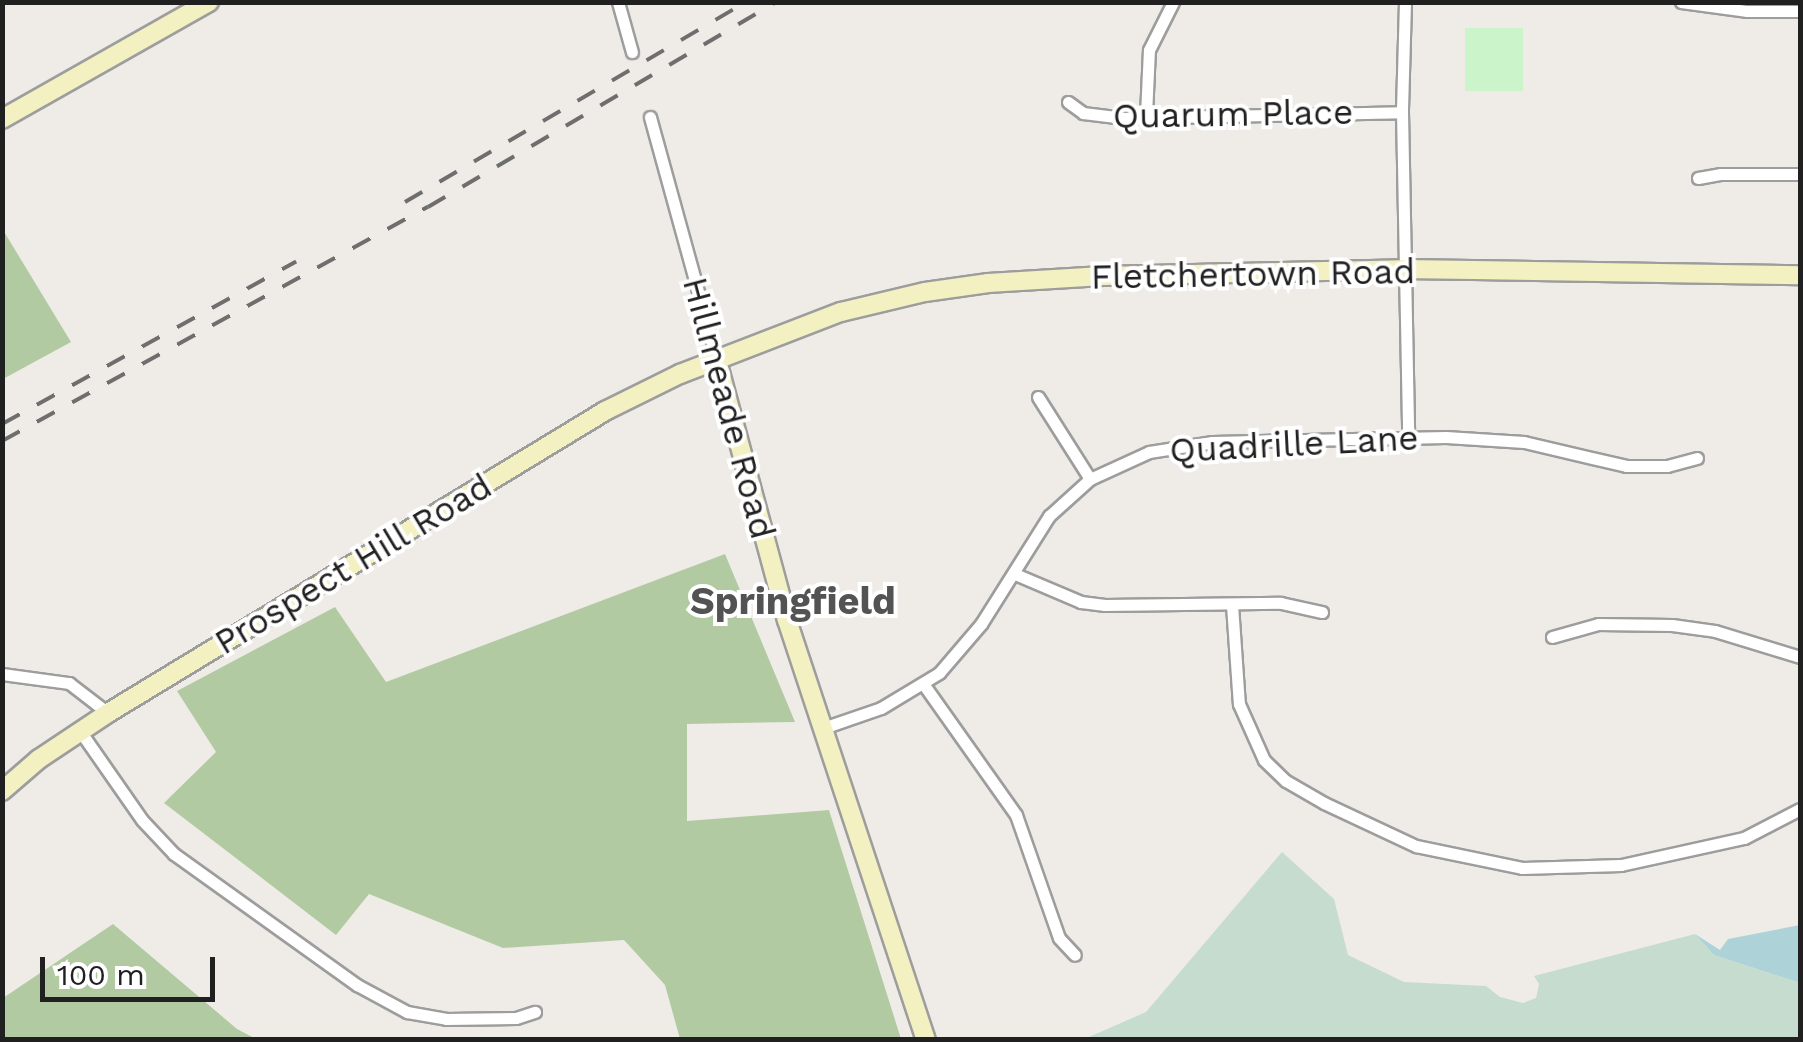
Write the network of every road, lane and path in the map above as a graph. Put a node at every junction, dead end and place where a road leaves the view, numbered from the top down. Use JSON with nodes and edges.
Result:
{"nodes":[{"id":1,"x":209,"y":2,"type":"edge"},
{"id":2,"x":618,"y":2,"type":"edge"},
{"id":3,"x":1173,"y":2,"type":"edge"},
{"id":4,"x":1405,"y":2,"type":"edge"},
{"id":5,"x":1681,"y":2,"type":"edge"},
{"id":6,"x":1800,"y":11,"type":"edge"},
{"id":7,"x":632,"y":52,"type":"dead end"},
{"id":8,"x":1068,"y":102,"type":"dead end"},
{"id":9,"x":1402,"y":112,"type":"junction"},
{"id":10,"x":1146,"y":115,"type":"junction"},
{"id":11,"x":650,"y":117,"type":"dead end"},
{"id":12,"x":2,"y":119,"type":"edge"},
{"id":13,"x":1800,"y":174,"type":"edge"},
{"id":14,"x":1698,"y":178,"type":"dead end"},
{"id":15,"x":1403,"y":269,"type":"junction"},
{"id":16,"x":1800,"y":274,"type":"edge"},
{"id":17,"x":717,"y":361,"type":"junction"},
{"id":18,"x":1038,"y":397,"type":"dead end"},
{"id":19,"x":1408,"y":438,"type":"junction"},
{"id":20,"x":1697,"y":458,"type":"dead end"},
{"id":21,"x":1090,"y":480,"type":"junction"},
{"id":22,"x":1015,"y":574,"type":"junction"},
{"id":23,"x":1232,"y":605,"type":"junction"},
{"id":24,"x":1322,"y":612,"type":"dead end"},
{"id":25,"x":1552,"y":637,"type":"dead end"},
{"id":26,"x":1800,"y":658,"type":"edge"},
{"id":27,"x":2,"y":674,"type":"edge"},
{"id":28,"x":924,"y":684,"type":"junction"},
{"id":29,"x":108,"y":713,"type":"junction"},
{"id":30,"x":823,"y":728,"type":"junction"},
{"id":31,"x":80,"y":731,"type":"junction"},
{"id":32,"x":2,"y":791,"type":"edge"},
{"id":33,"x":1800,"y":810,"type":"edge"},
{"id":34,"x":1075,"y":955,"type":"dead end"},
{"id":35,"x":535,"y":1012,"type":"dead end"},
{"id":36,"x":926,"y":1040,"type":"edge"}],
"edges":[{"from":1,"to":12,"type":"street"},
{"from":2,"to":7,"type":"street"},
{"from":3,"to":10,"type":"street"},
{"from":4,"to":9,"type":"street"},
{"from":5,"to":6,"type":"street"},
{"from":8,"to":10,"type":"street","name":"Quarum Place"},
{"from":9,"to":10,"type":"street","name":"Quarum Place"},
{"from":9,"to":15,"type":"street"},
{"from":11,"to":17,"type":"street","name":"Hillmeade Road"},
{"from":13,"to":14,"type":"street"},
{"from":15,"to":16,"type":"street","name":"Fletchertown Road"},
{"from":15,"to":17,"type":"street","name":"Fletchertown Road"},
{"from":15,"to":19,"type":"street"},
{"from":17,"to":29,"type":"street","name":"Prospect Hill Road"},
{"from":17,"to":30,"type":"street","name":"Hillmeade Road"},
{"from":18,"to":21,"type":"street"},
{"from":19,"to":20,"type":"street","name":"Quadrille Lane"},
{"from":19,"to":21,"type":"street","name":"Quadrille Lane"},
{"from":21,"to":22,"type":"street","name":"Quadrille Lane"},
{"from":22,"to":23,"type":"street"},
{"from":22,"to":28,"type":"street","name":"Quadrille Lane"},
{"from":23,"to":24,"type":"street"},
{"from":23,"to":33,"type":"street"},
{"from":25,"to":26,"type":"street"},
{"from":27,"to":29,"type":"street"},
{"from":28,"to":30,"type":"street","name":"Quadrille Lane"},
{"from":28,"to":34,"type":"street"},
{"from":29,"to":31,"type":"street","name":"Prospect Hill Road"},
{"from":30,"to":36,"type":"street","name":"Hillmeade Road"},
{"from":31,"to":32,"type":"street","name":"Prospect Hill Road"},
{"from":31,"to":35,"type":"street"}]}
